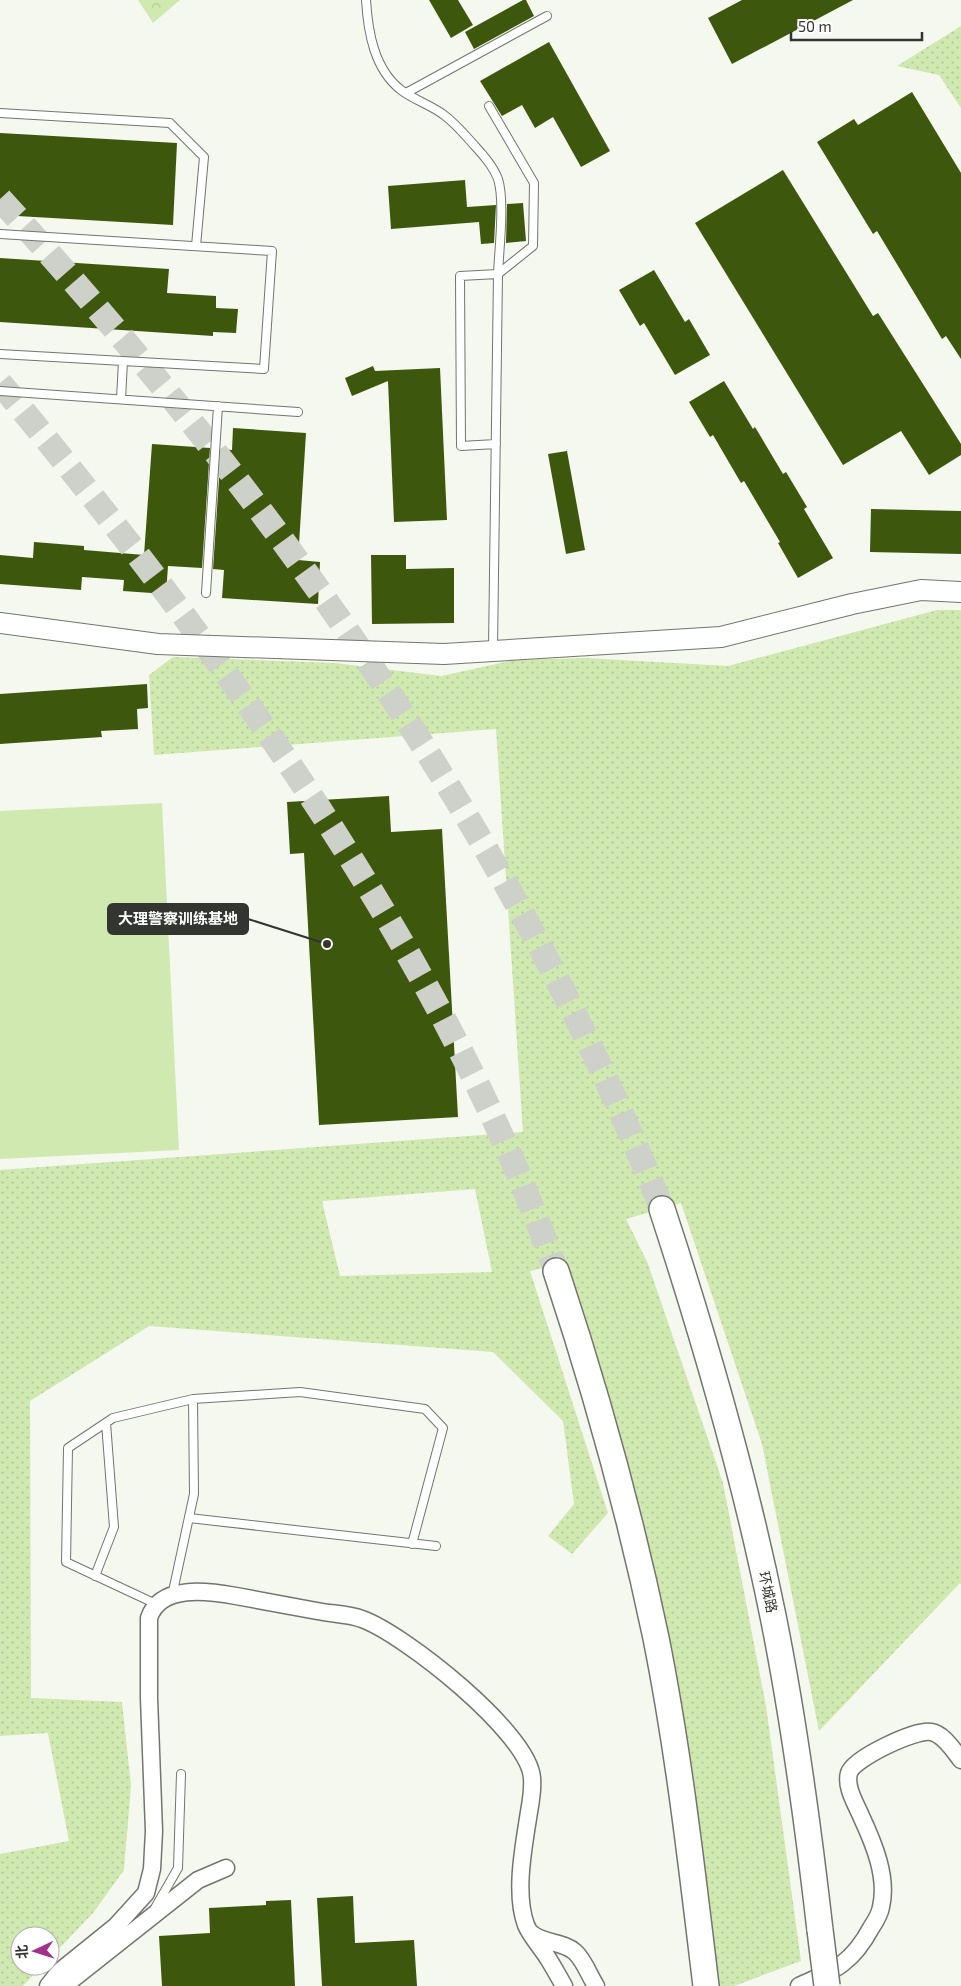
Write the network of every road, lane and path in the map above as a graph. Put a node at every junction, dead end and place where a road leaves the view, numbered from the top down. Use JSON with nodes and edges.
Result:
{"nodes":[{"id":1,"x":366,"y":0,"type":"edge"},
{"id":2,"x":547,"y":16,"type":"dead end"},
{"id":3,"x":406,"y":93,"type":"junction"},
{"id":4,"x":489,"y":106,"type":"dead end"},
{"id":5,"x":0,"y":113,"type":"edge"},
{"id":6,"x":0,"y":234,"type":"edge"},
{"id":7,"x":196,"y":246,"type":"junction"},
{"id":8,"x":498,"y":274,"type":"junction"},
{"id":9,"x":0,"y":354,"type":"edge"},
{"id":10,"x":123,"y":361,"type":"junction"},
{"id":11,"x":0,"y":391,"type":"edge"},
{"id":12,"x":120,"y":399,"type":"junction"},
{"id":13,"x":218,"y":406,"type":"junction"},
{"id":14,"x":298,"y":412,"type":"dead end"},
{"id":15,"x":496,"y":444,"type":"junction"},
{"id":16,"x":961,"y":592,"type":"edge"},
{"id":17,"x":206,"y":593,"type":"dead end"},
{"id":18,"x":0,"y":623,"type":"edge"},
{"id":19,"x":493,"y":651,"type":"junction"},
{"id":20,"x":662,"y":1209,"type":"tunnel mouth"},
{"id":21,"x":556,"y":1271,"type":"tunnel mouth"},
{"id":22,"x":193,"y":1399,"type":"junction"},
{"id":23,"x":106,"y":1423,"type":"junction"},
{"id":24,"x":189,"y":1518,"type":"junction"},
{"id":25,"x":412,"y":1544,"type":"junction"},
{"id":26,"x":436,"y":1546,"type":"dead end"},
{"id":27,"x":95,"y":1576,"type":"junction"},
{"id":28,"x":172,"y":1596,"type":"junction"},
{"id":29,"x":156,"y":1604,"type":"junction"},
{"id":30,"x":961,"y":1760,"type":"edge"},
{"id":31,"x":182,"y":1774,"type":"dead end"},
{"id":32,"x":226,"y":1868,"type":"dead end"},
{"id":33,"x":148,"y":1920,"type":"junction"},
{"id":34,"x":529,"y":1931,"type":"junction"},
{"id":35,"x":48,"y":1986,"type":"edge"},
{"id":36,"x":64,"y":1986,"type":"edge"},
{"id":37,"x":564,"y":1986,"type":"edge"},
{"id":38,"x":596,"y":1986,"type":"edge"},
{"id":39,"x":706,"y":1986,"type":"edge"},
{"id":40,"x":799,"y":1986,"type":"edge"},
{"id":41,"x":827,"y":1986,"type":"edge"}],
"edges":[{"from":1,"to":3,"type":"lane"},
{"from":2,"to":3,"type":"lane"},
{"from":3,"to":8,"type":"lane"},
{"from":4,"to":8,"type":"lane"},
{"from":5,"to":7,"type":"lane"},
{"from":6,"to":7,"type":"lane"},
{"from":7,"to":10,"type":"lane"},
{"from":8,"to":15,"type":"lane"},
{"from":8,"to":15,"type":"lane"},
{"from":9,"to":10,"type":"lane"},
{"from":10,"to":12,"type":"lane"},
{"from":11,"to":12,"type":"lane"},
{"from":12,"to":13,"type":"lane"},
{"from":13,"to":14,"type":"lane"},
{"from":13,"to":17,"type":"lane"},
{"from":15,"to":19,"type":"lane"},
{"from":16,"to":19,"type":"street"},
{"from":18,"to":19,"type":"street"},
{"from":20,"to":41,"type":"main road","name":"环城路","bridge":true},
{"from":21,"to":39,"type":"main road"},
{"from":22,"to":23,"type":"lane"},
{"from":22,"to":24,"type":"lane"},
{"from":22,"to":25,"type":"lane"},
{"from":23,"to":27,"type":"lane"},
{"from":23,"to":27,"type":"lane"},
{"from":24,"to":25,"type":"lane"},
{"from":24,"to":28,"type":"lane"},
{"from":25,"to":26,"type":"lane"},
{"from":27,"to":29,"type":"lane"},
{"from":28,"to":29,"type":"street"},
{"from":28,"to":34,"type":"street"},
{"from":29,"to":35,"type":"street"},
{"from":30,"to":40,"type":"street"},
{"from":31,"to":33,"type":"lane"},
{"from":32,"to":33,"type":"street"},
{"from":33,"to":36,"type":"street"},
{"from":34,"to":37,"type":"street"},
{"from":34,"to":38,"type":"street"}]}
